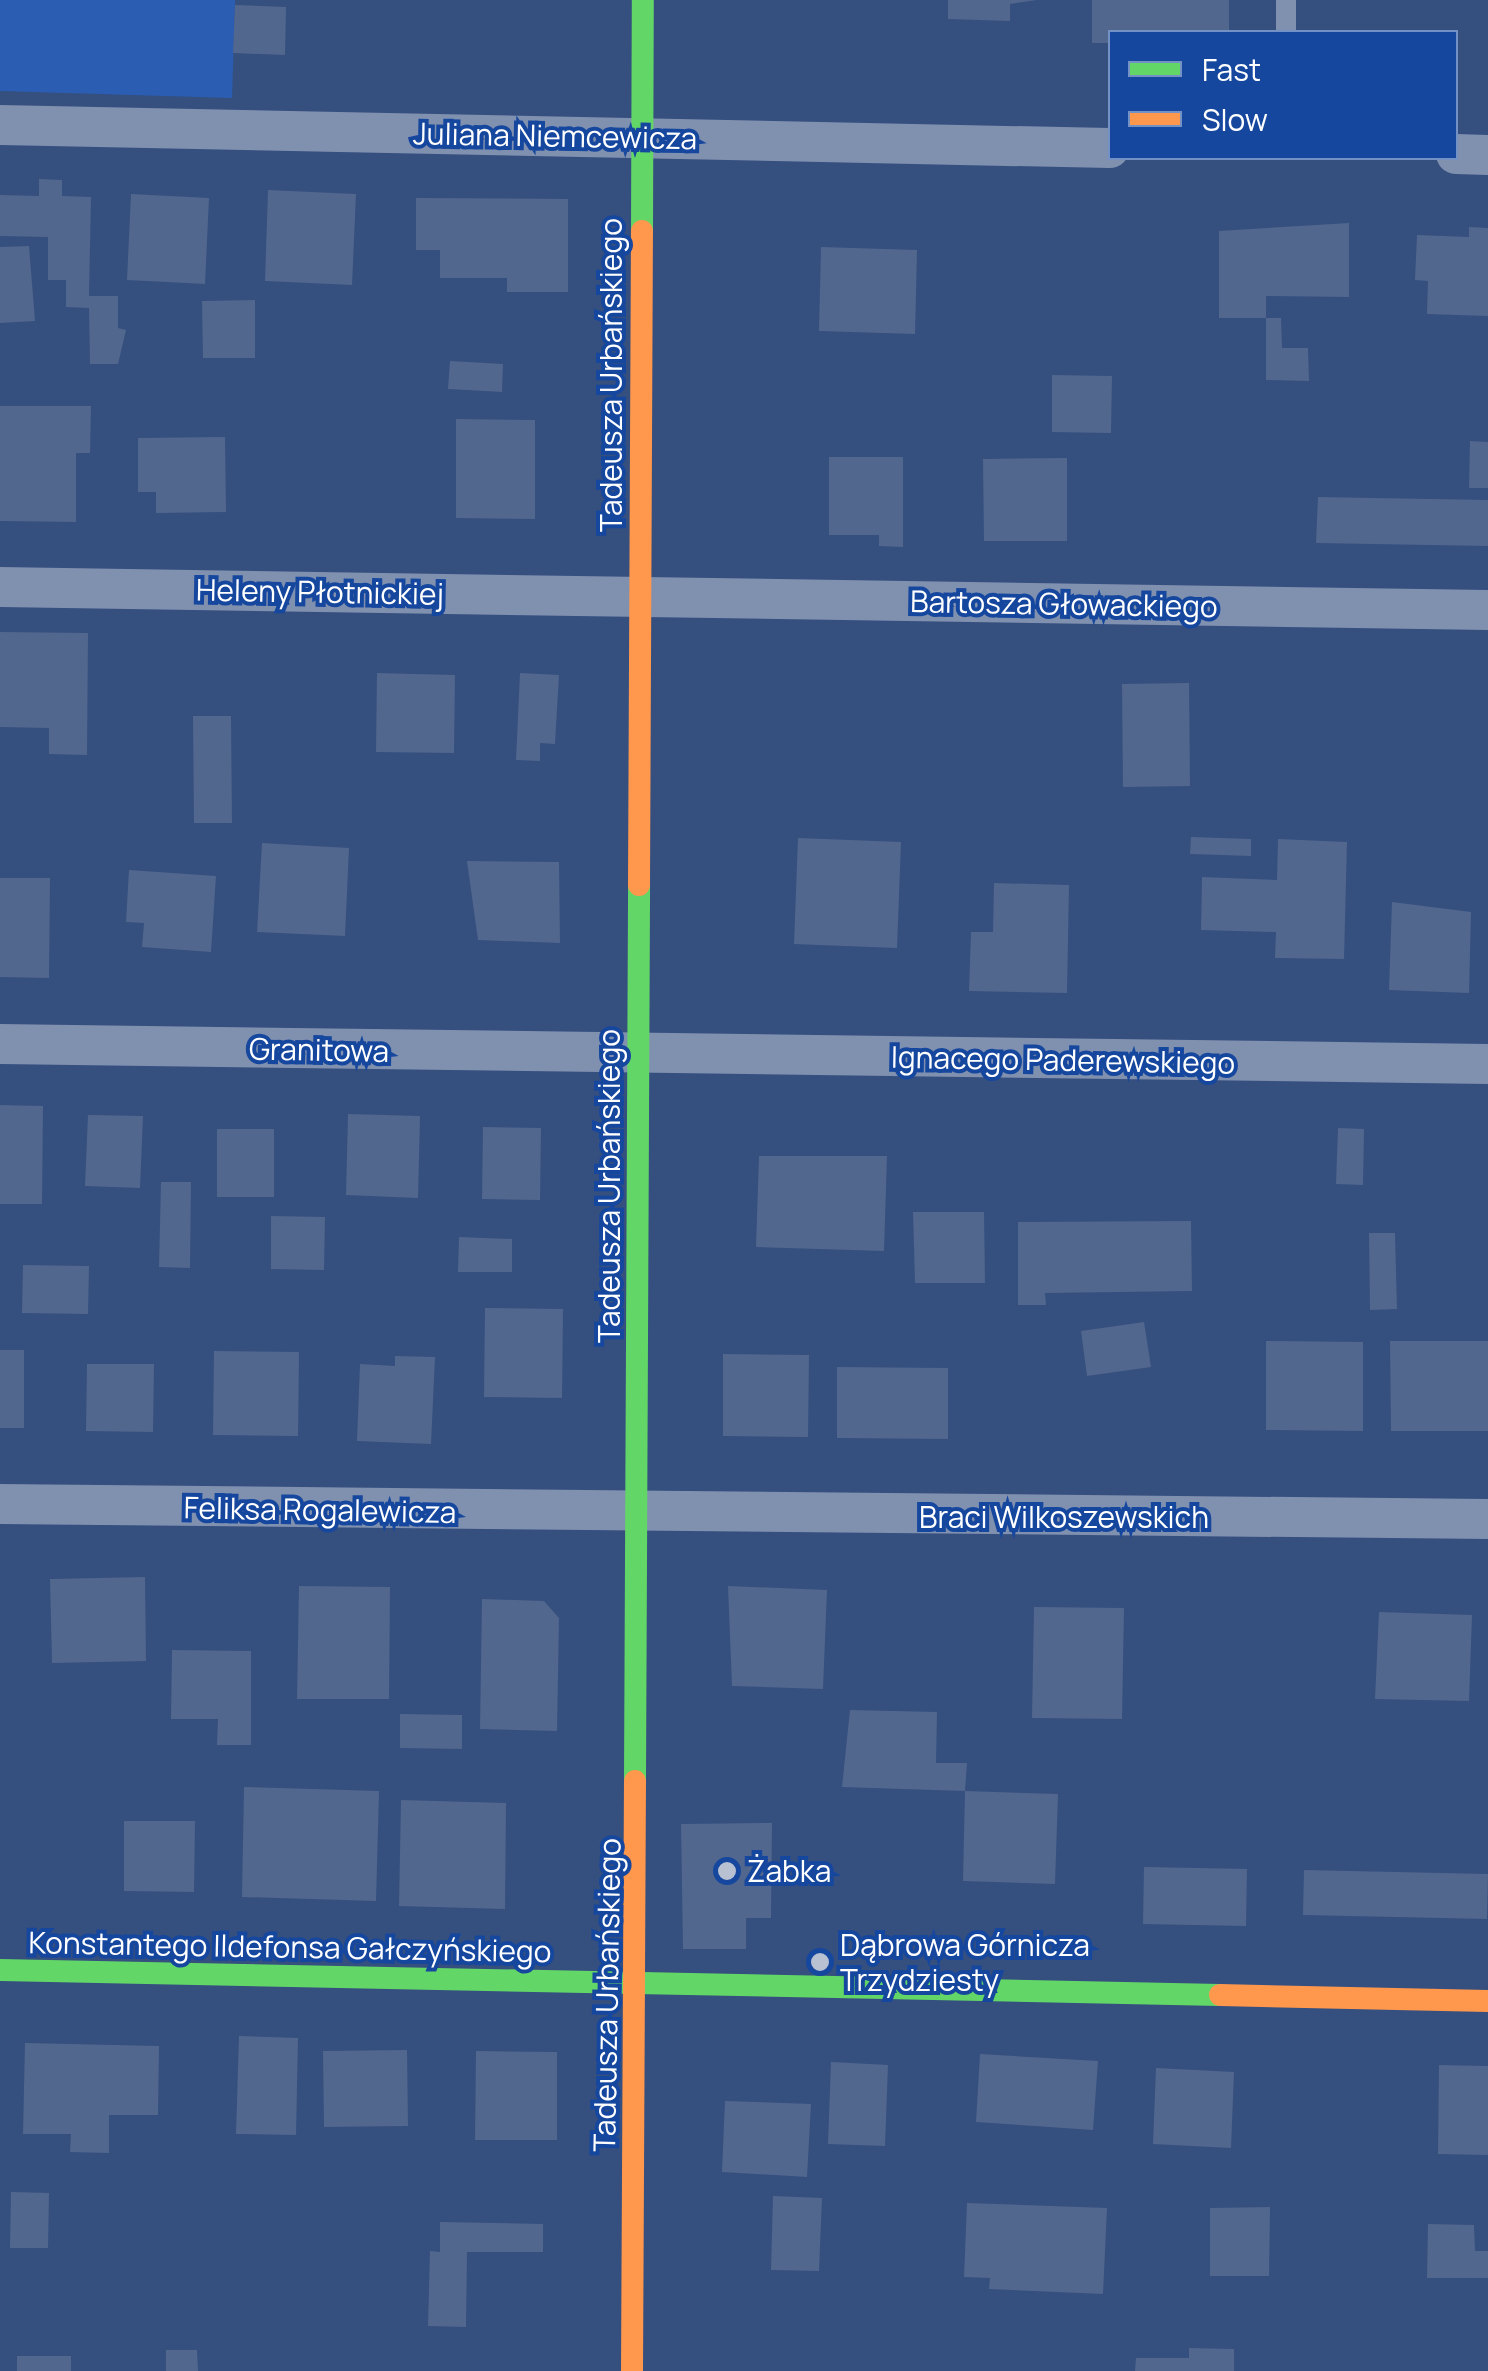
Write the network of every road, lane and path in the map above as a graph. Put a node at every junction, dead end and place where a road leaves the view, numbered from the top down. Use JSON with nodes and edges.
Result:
{"nodes":[{"id":1,"x":643,"y":0,"type":"edge"},
{"id":2,"x":1286,"y":0,"type":"edge"},
{"id":3,"x":1286,"y":30,"type":"edge"},
{"id":4,"x":0,"y":126,"type":"edge"},
{"id":5,"x":642,"y":138,"type":"junction"},
{"id":6,"x":1108,"y":148,"type":"edge"},
{"id":7,"x":1458,"y":154,"type":"edge"},
{"id":8,"x":1488,"y":155,"type":"edge"},
{"id":9,"x":0,"y":587,"type":"edge"},
{"id":10,"x":640,"y":598,"type":"junction"},
{"id":11,"x":1488,"y":610,"type":"edge"},
{"id":12,"x":0,"y":1044,"type":"edge"},
{"id":13,"x":638,"y":1056,"type":"junction"},
{"id":14,"x":1488,"y":1064,"type":"edge"},
{"id":15,"x":0,"y":1504,"type":"edge"},
{"id":16,"x":640,"y":1516,"type":"junction"},
{"id":17,"x":1488,"y":1519,"type":"edge"},
{"id":18,"x":0,"y":1970,"type":"edge"},
{"id":19,"x":638,"y":1984,"type":"junction"},
{"id":20,"x":1488,"y":2002,"type":"edge"},
{"id":21,"x":632,"y":2371,"type":"edge"}],
"edges":[{"from":1,"to":5,"type":"street","name":"Tadeusza Urbańskiego"},
{"from":2,"to":3,"type":"lane"},
{"from":4,"to":5,"type":"street","name":"Juliana Niemcewicza"},
{"from":5,"to":6,"type":"street","name":"Juliana Niemcewicza"},
{"from":5,"to":10,"type":"street","name":"Tadeusza Urbańskiego"},
{"from":7,"to":8,"type":"street"},
{"from":9,"to":10,"type":"street","name":"Heleny Płotnickiej"},
{"from":10,"to":11,"type":"street","name":"Bartosza Głowackiego"},
{"from":10,"to":13,"type":"street","name":"Tadeusza Urbańskiego"},
{"from":12,"to":13,"type":"street","name":"Granitowa"},
{"from":13,"to":14,"type":"street","name":"Ignacego Paderewskiego"},
{"from":13,"to":16,"type":"street","name":"Tadeusza Urbańskiego"},
{"from":15,"to":16,"type":"street","name":"Feliksa Rogalewicza"},
{"from":16,"to":17,"type":"street","name":"Braci Wilkoszewskich"},
{"from":16,"to":19,"type":"street","name":"Tadeusza Urbańskiego"},
{"from":18,"to":19,"type":"street","name":"Konstantego Ildefonsa Gałczyńskiego"},
{"from":19,"to":20,"type":"street","name":"Konstantego Ildefonsa Gałczyńskiego"},
{"from":19,"to":21,"type":"street","name":"Tadeusza Urbańskiego"}]}
